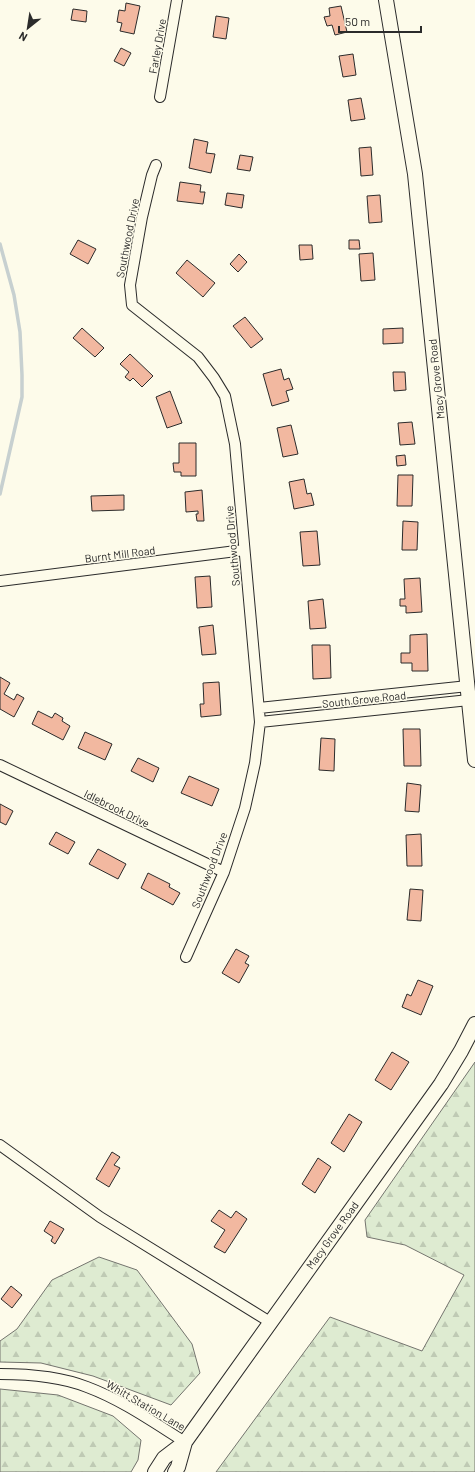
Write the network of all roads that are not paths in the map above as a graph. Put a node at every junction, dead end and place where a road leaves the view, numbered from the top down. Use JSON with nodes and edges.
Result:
{"nodes":[{"id":1,"x":177,"y":0,"type":"edge"},
{"id":2,"x":386,"y":0,"type":"edge"},
{"id":3,"x":160,"y":96,"type":"dead end"},
{"id":4,"x":156,"y":165,"type":"dead end"},
{"id":5,"x":244,"y":550,"type":"junction"},
{"id":6,"x":0,"y":581,"type":"edge"},
{"id":7,"x":468,"y":686,"type":"junction"},
{"id":8,"x":469,"y":700,"type":"junction"},
{"id":9,"x":259,"y":708,"type":"junction"},
{"id":10,"x":260,"y":722,"type":"junction"},
{"id":11,"x":475,"y":760,"type":"edge"},
{"id":12,"x":0,"y":765,"type":"edge"},
{"id":13,"x":224,"y":872,"type":"junction"},
{"id":14,"x":186,"y":957,"type":"dead end"},
{"id":15,"x":475,"y":1024,"type":"edge"},
{"id":16,"x":0,"y":1145,"type":"edge"},
{"id":17,"x":270,"y":1322,"type":"junction"},
{"id":18,"x":0,"y":1374,"type":"edge"},
{"id":19,"x":185,"y":1442,"type":"junction"},
{"id":20,"x":155,"y":1472,"type":"edge"},
{"id":21,"x":175,"y":1472,"type":"edge"}],
"edges":[{"from":1,"to":3,"type":"street","name":"Farley Drive"},
{"from":2,"to":7,"type":"main road","name":"Macy Grove Road"},
{"from":4,"to":5,"type":"street","name":"Southwood Drive"},
{"from":5,"to":6,"type":"street","name":"Burnt Mill Road"},
{"from":5,"to":9,"type":"street","name":"Southwood Drive"},
{"from":7,"to":8,"type":"main road","name":"Macy Grove Road"},
{"from":7,"to":9,"type":"street","name":"South Grove Road"},
{"from":8,"to":10,"type":"street","name":"South Grove Road"},
{"from":8,"to":11,"type":"main road","name":"Macy Grove Road"},
{"from":9,"to":10,"type":"street","name":"Southwood Drive"},
{"from":10,"to":13,"type":"street","name":"Southwood Drive"},
{"from":12,"to":13,"type":"street","name":"Idlebrook Drive"},
{"from":13,"to":14,"type":"street","name":"Southwood Drive"},
{"from":15,"to":17,"type":"main road","name":"Macy Grove Road"},
{"from":16,"to":17,"type":"street"},
{"from":17,"to":19,"type":"main road","name":"Macy Grove Road"},
{"from":18,"to":19,"type":"street","name":"Whitt Station Lane"},
{"from":19,"to":20,"type":"main road","name":"Macy Grove Road"},
{"from":19,"to":21,"type":"main road","name":"Macy Grove Road"}]}
